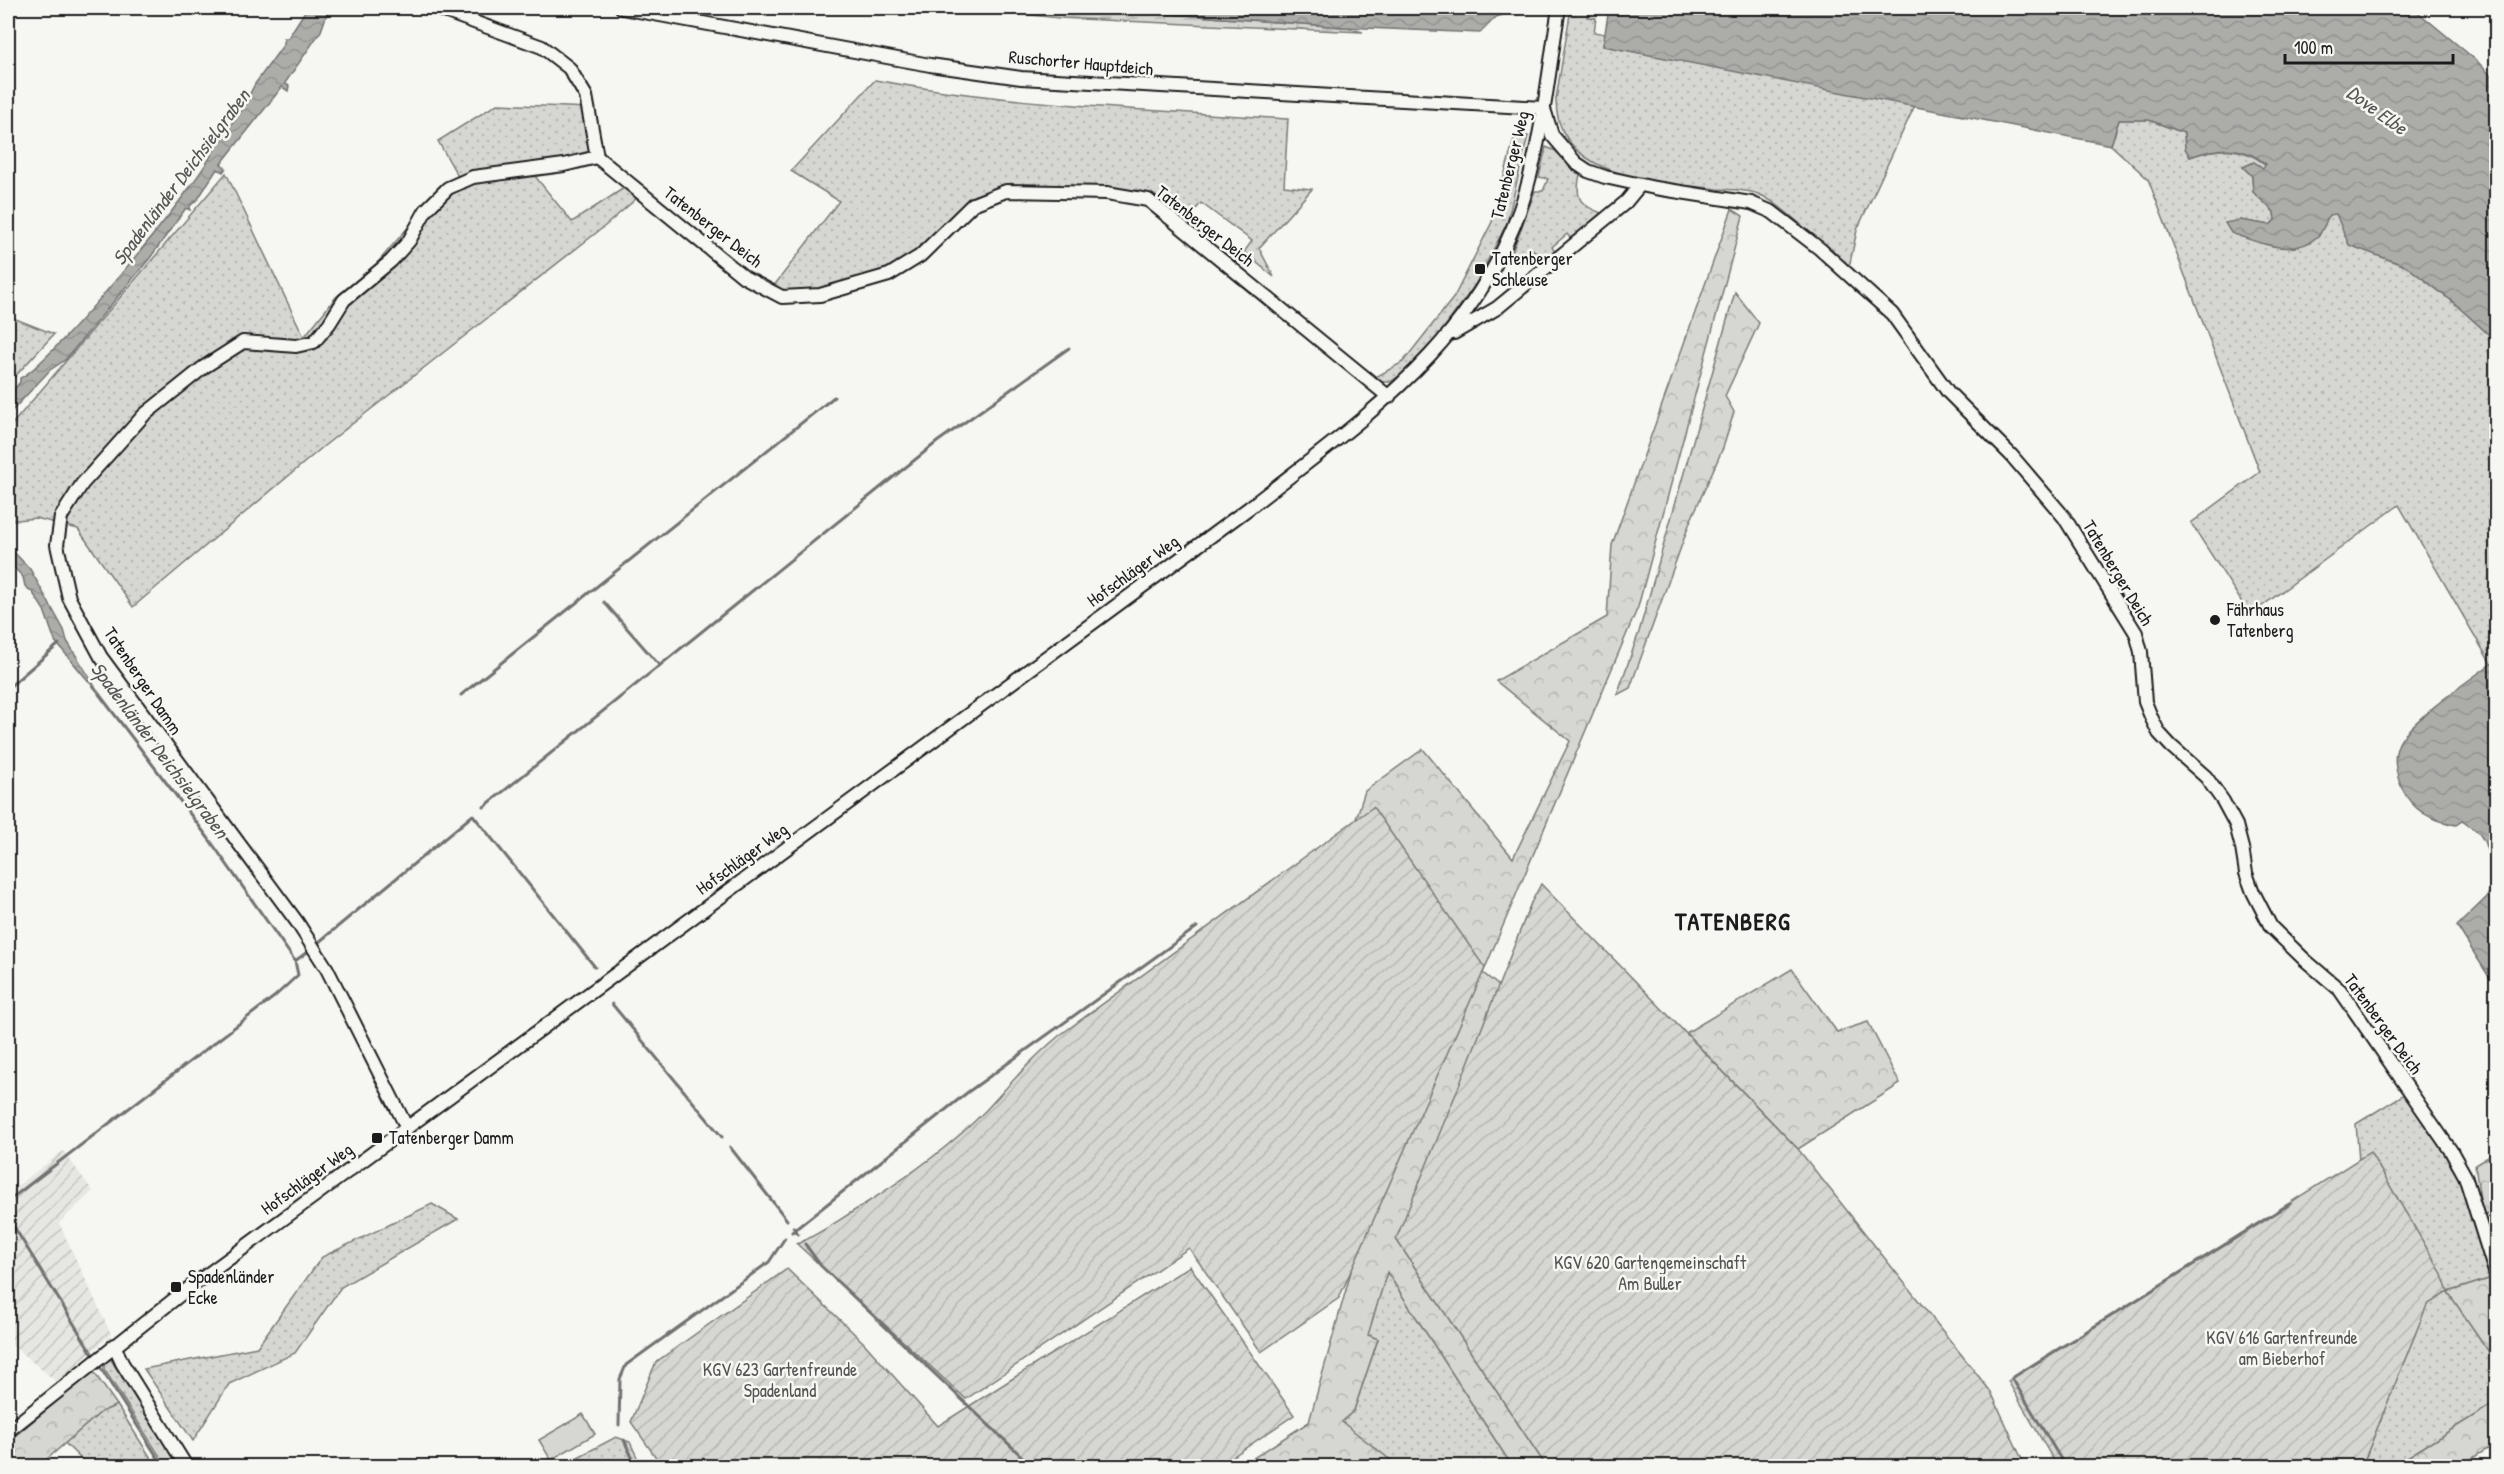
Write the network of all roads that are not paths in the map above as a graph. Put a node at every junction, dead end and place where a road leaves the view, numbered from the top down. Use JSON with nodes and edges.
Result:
{"nodes":[{"id":1,"x":436,"y":8,"type":"edge"},
{"id":2,"x":622,"y":8,"type":"edge"},
{"id":3,"x":1559,"y":8,"type":"edge"},
{"id":4,"x":1543,"y":108,"type":"junction"},
{"id":5,"x":597,"y":157,"type":"junction"},
{"id":6,"x":1640,"y":185,"type":"junction"},
{"id":7,"x":1449,"y":335,"type":"junction"},
{"id":8,"x":1389,"y":397,"type":"junction"},
{"id":9,"x":407,"y":1128,"type":"junction"},
{"id":10,"x":2496,"y":1275,"type":"edge"},
{"id":11,"x":114,"y":1345,"type":"junction"},
{"id":12,"x":8,"y":1431,"type":"edge"},
{"id":13,"x":186,"y":1467,"type":"edge"}],
"edges":[{"from":1,"to":5,"type":"street"},
{"from":2,"to":4,"type":"street","name":"Ruschorter Hauptdeich"},
{"from":3,"to":4,"type":"street","name":"Tatenberger Weg"},
{"from":4,"to":6,"type":"street","name":"Tatenberger Deich"},
{"from":4,"to":7,"type":"street","name":"Tatenberger Weg"},
{"from":5,"to":8,"type":"street","name":"Tatenberger Deich"},
{"from":5,"to":9,"type":"street","name":"Tatenberger Damm"},
{"from":6,"to":7,"type":"street"},
{"from":6,"to":10,"type":"street","name":"Tatenberger Deich"},
{"from":7,"to":8,"type":"street","name":"Tatenberger Weg"},
{"from":8,"to":9,"type":"street","name":"Hofschläger Weg"},
{"from":9,"to":11,"type":"street","name":"Hofschläger Weg"},
{"from":11,"to":12,"type":"street","name":"Hofschläger Weg"},
{"from":11,"to":13,"type":"street"}]}
